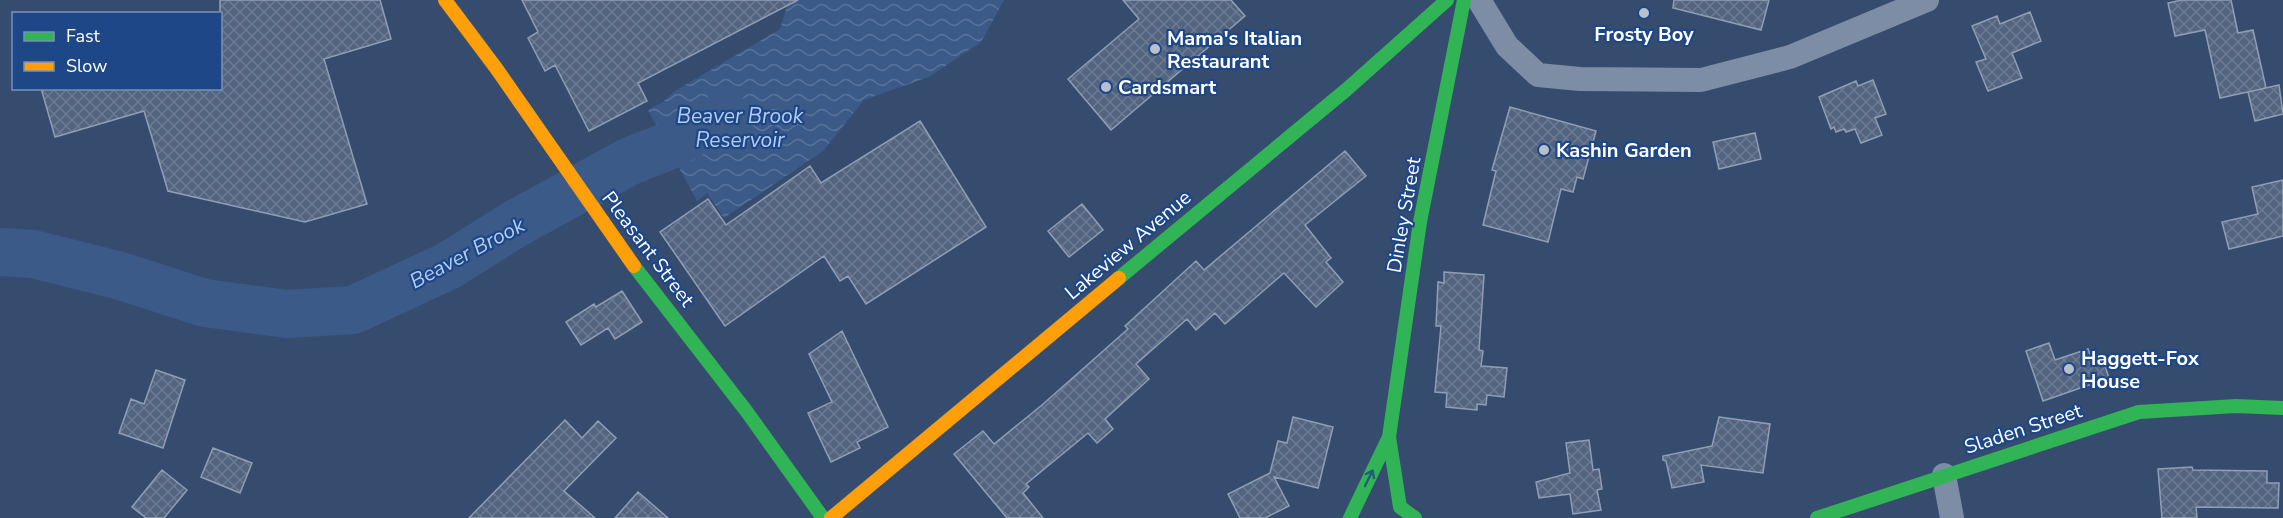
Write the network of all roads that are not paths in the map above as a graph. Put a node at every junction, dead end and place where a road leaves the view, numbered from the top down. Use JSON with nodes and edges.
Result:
{"nodes":[{"id":1,"x":445,"y":0,"type":"edge"},
{"id":2,"x":1447,"y":0,"type":"edge"},
{"id":3,"x":1464,"y":0,"type":"edge"},
{"id":4,"x":1479,"y":0,"type":"edge"},
{"id":5,"x":1927,"y":0,"type":"edge"},
{"id":6,"x":2283,"y":408,"type":"edge"},
{"id":7,"x":1389,"y":437,"type":"junction"},
{"id":8,"x":1944,"y":475,"type":"junction"},
{"id":9,"x":823,"y":518,"type":"edge"},
{"id":10,"x":831,"y":518,"type":"edge"},
{"id":11,"x":1350,"y":518,"type":"edge"},
{"id":12,"x":1415,"y":518,"type":"edge"},
{"id":13,"x":1817,"y":518,"type":"edge"},
{"id":14,"x":1952,"y":518,"type":"edge"}],
"edges":[{"from":1,"to":9,"type":"main road","name":"Pleasant Street"},
{"from":2,"to":10,"type":"main road","name":"Lakeview Avenue"},
{"from":3,"to":7,"type":"main road","name":"Dinley Street"},
{"from":4,"to":5,"type":"street"},
{"from":6,"to":8,"type":"main road","name":"Sladen Street"},
{"from":11,"to":7,"type":"main road","name":"Dinley Street","one_way":true},
{"from":7,"to":12,"type":"main road","name":"Dinley Street"},
{"from":8,"to":13,"type":"main road","name":"Sladen Street"},
{"from":8,"to":14,"type":"street"}]}
